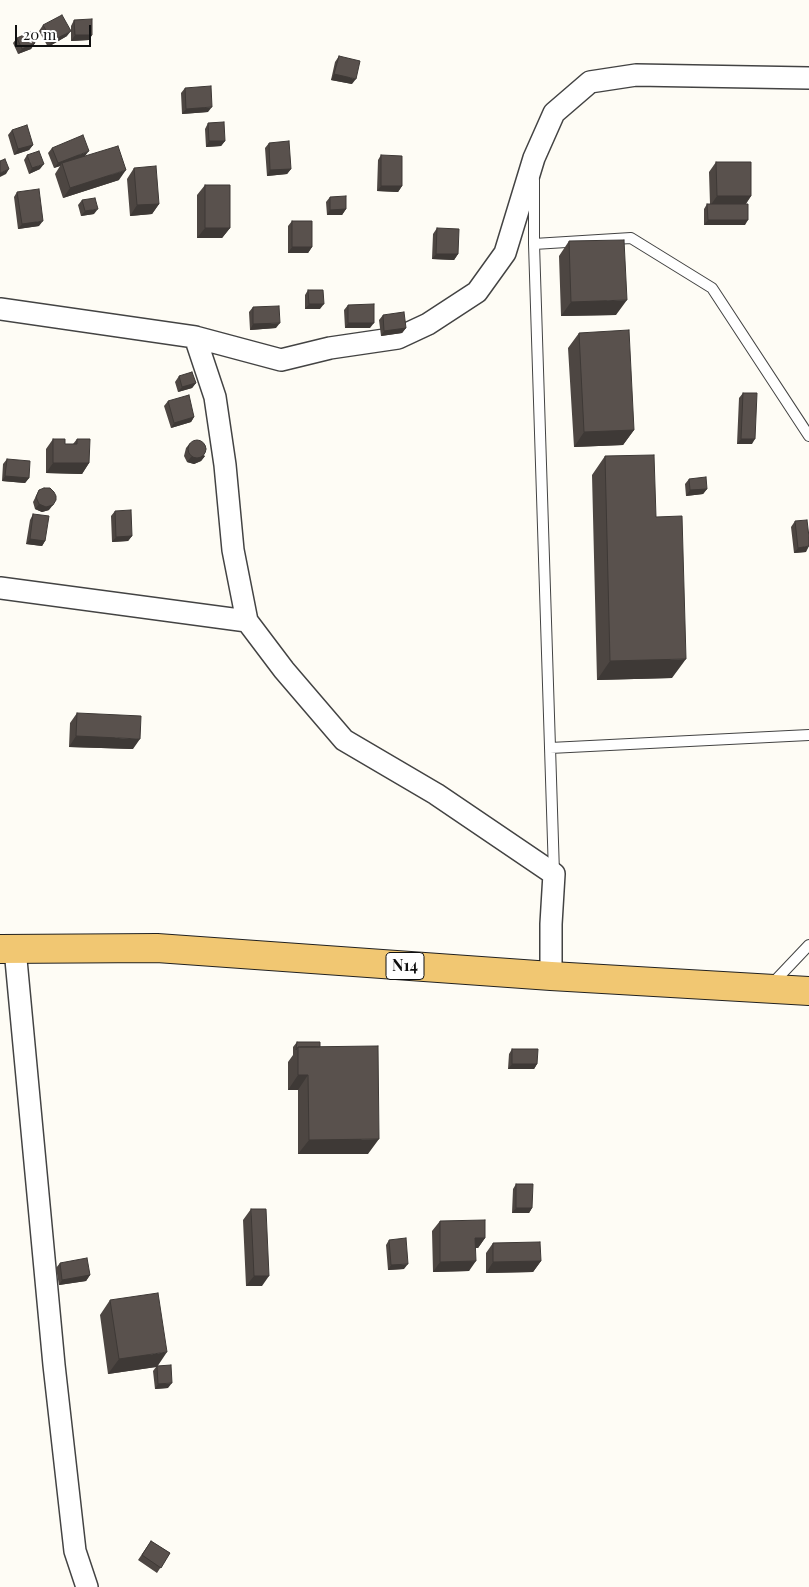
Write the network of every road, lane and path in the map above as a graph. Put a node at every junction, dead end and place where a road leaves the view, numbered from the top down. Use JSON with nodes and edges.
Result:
{"nodes":[{"id":1,"x":809,"y":78,"type":"edge"},
{"id":2,"x":534,"y":158,"type":"junction"},
{"id":3,"x":534,"y":244,"type":"junction"},
{"id":4,"x":0,"y":309,"type":"edge"},
{"id":5,"x":195,"y":337,"type":"junction"},
{"id":6,"x":809,"y":436,"type":"edge"},
{"id":7,"x":0,"y":588,"type":"edge"},
{"id":8,"x":247,"y":621,"type":"junction"},
{"id":9,"x":809,"y":735,"type":"edge"},
{"id":10,"x":550,"y":748,"type":"junction"},
{"id":11,"x":554,"y":874,"type":"junction"},
{"id":12,"x":809,"y":945,"type":"edge"},
{"id":13,"x":8,"y":949,"type":"edge"},
{"id":14,"x":551,"y":976,"type":"junction"},
{"id":15,"x":768,"y":988,"type":"junction"},
{"id":16,"x":809,"y":991,"type":"edge"},
{"id":17,"x":87,"y":1587,"type":"edge"}],
"edges":[{"from":1,"to":2,"type":"street"},
{"from":2,"to":3,"type":"lane"},
{"from":2,"to":5,"type":"street"},
{"from":3,"to":6,"type":"lane"},
{"from":3,"to":10,"type":"lane"},
{"from":4,"to":5,"type":"street"},
{"from":5,"to":8,"type":"street"},
{"from":7,"to":8,"type":"street"},
{"from":8,"to":11,"type":"street"},
{"from":9,"to":10,"type":"lane"},
{"from":10,"to":11,"type":"lane"},
{"from":11,"to":14,"type":"street"},
{"from":12,"to":15,"type":"lane"},
{"from":13,"to":14,"type":"main road","number":"N14"},
{"from":13,"to":17,"type":"street"},
{"from":14,"to":15,"type":"main road","number":"N14"},
{"from":15,"to":16,"type":"main road","number":"N14"}]}
